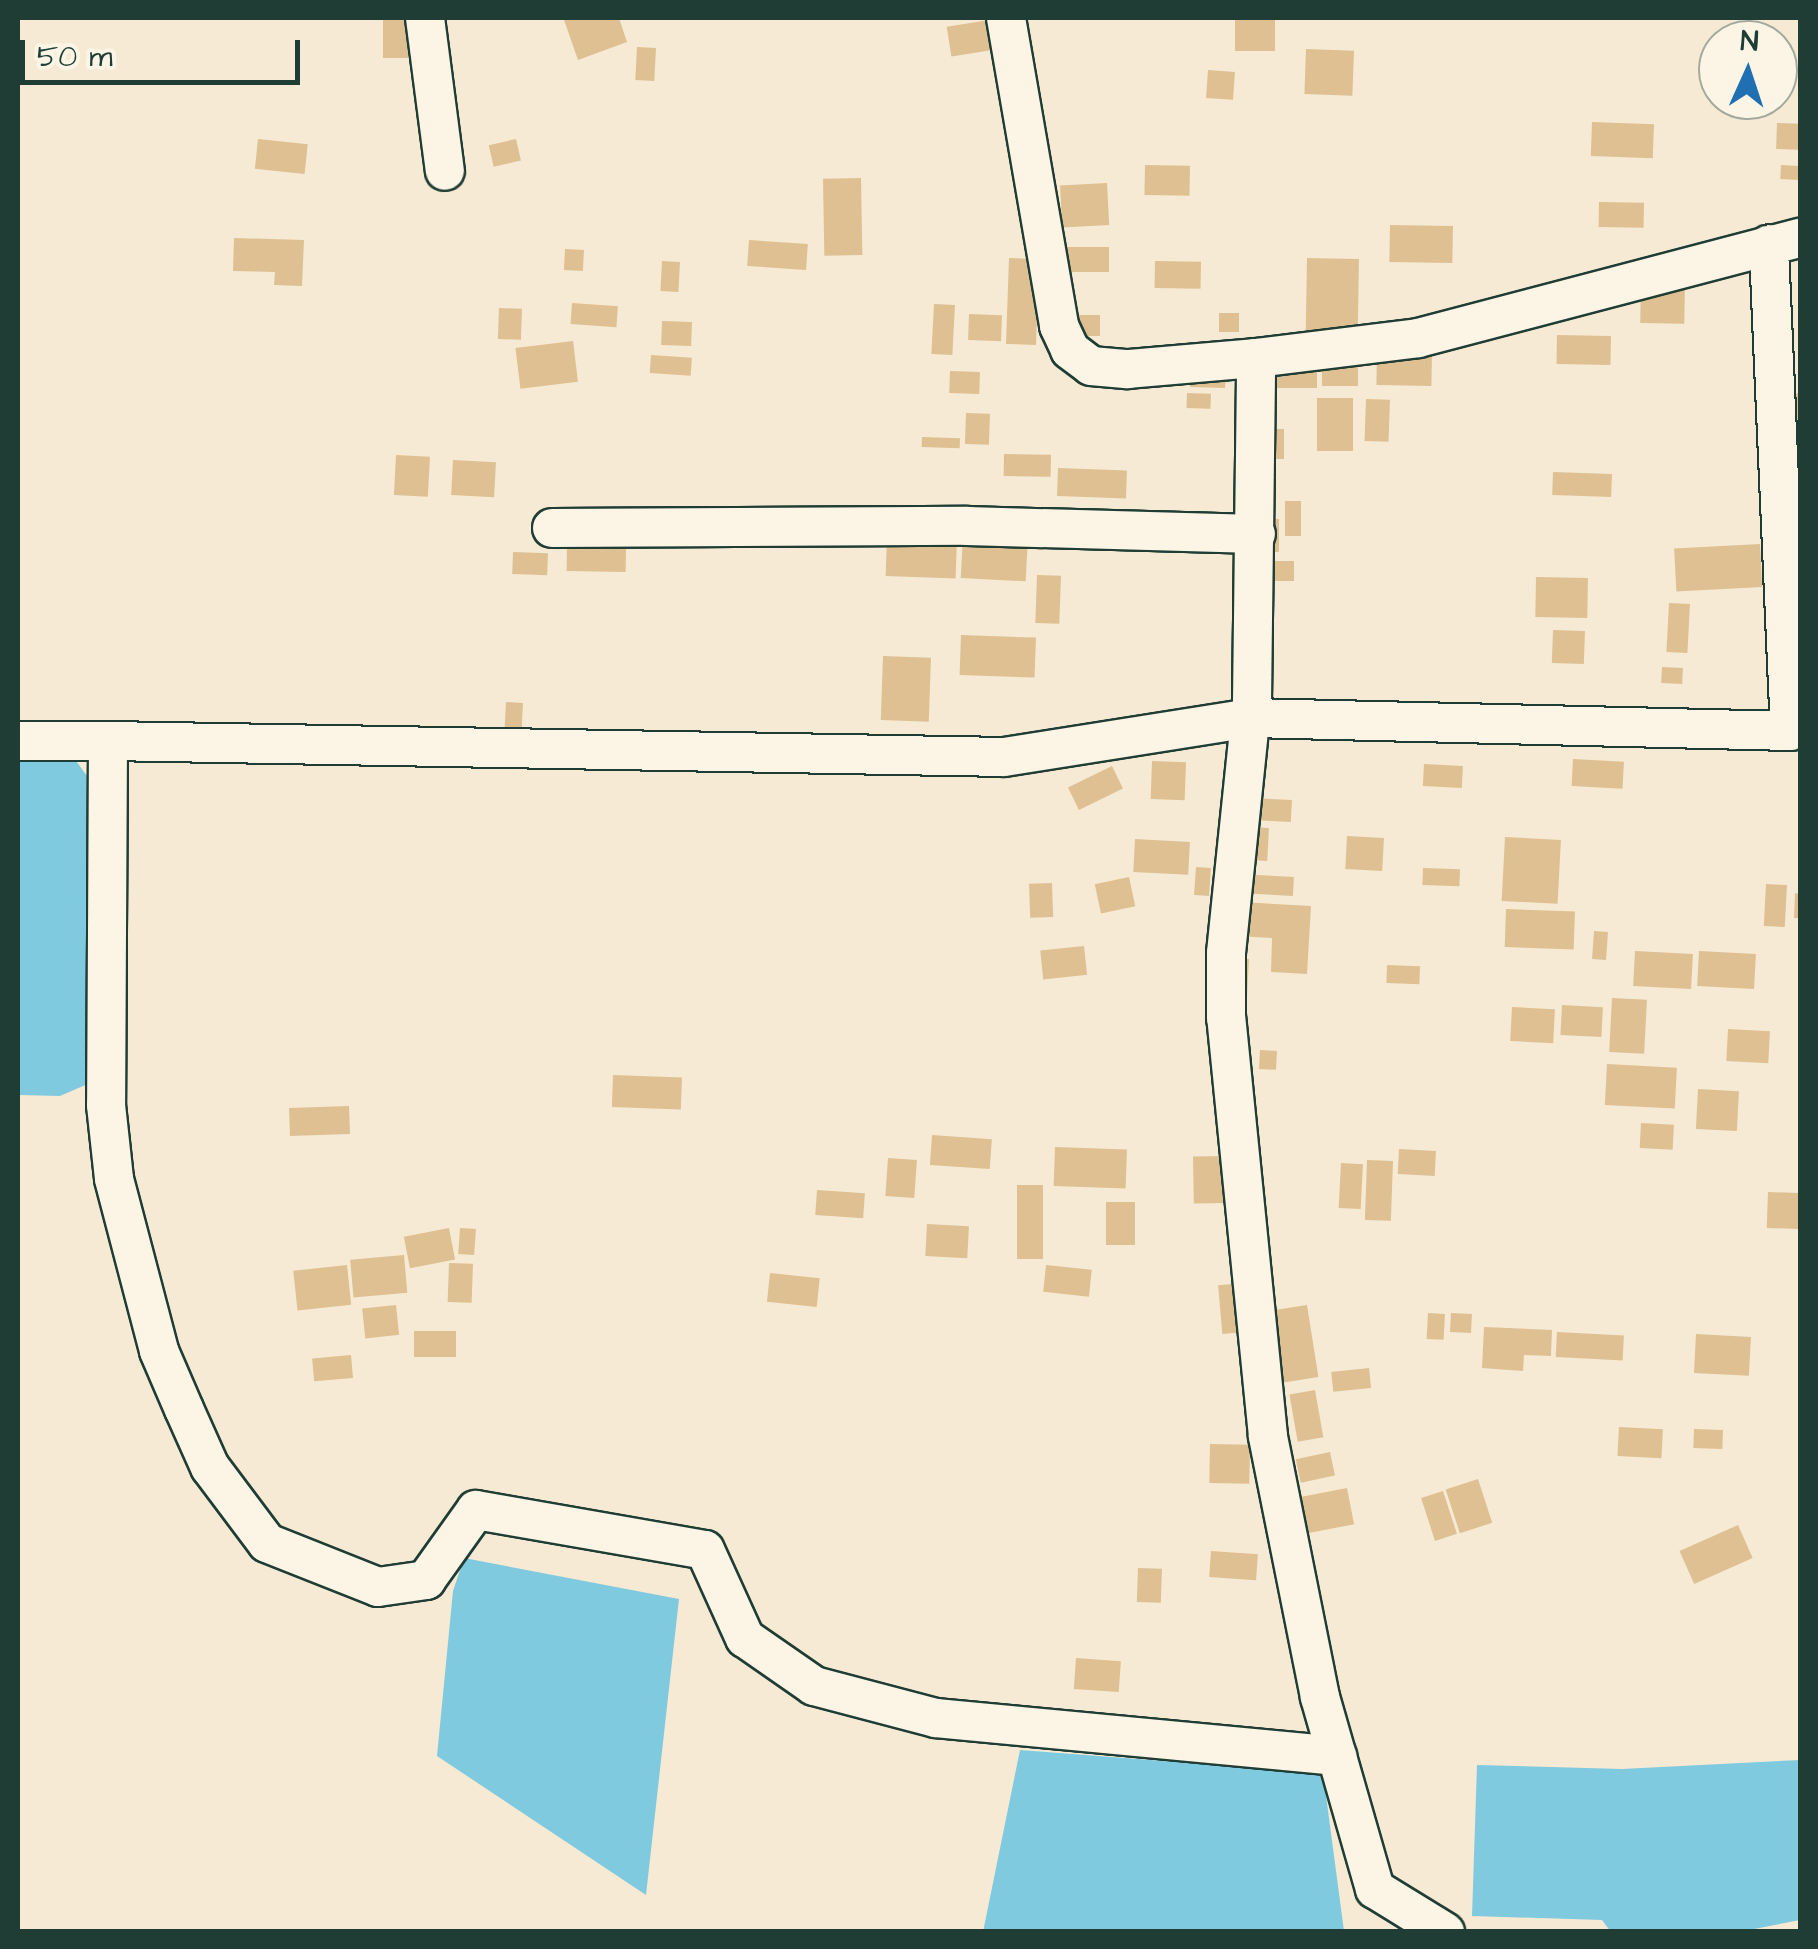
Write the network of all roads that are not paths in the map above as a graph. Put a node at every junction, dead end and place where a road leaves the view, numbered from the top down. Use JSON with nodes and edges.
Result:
{"nodes":[{"id":1,"x":425,"y":18,"type":"edge"},
{"id":2,"x":1006,"y":18,"type":"edge"},
{"id":3,"x":445,"y":171,"type":"dead end"},
{"id":4,"x":1785,"y":241,"type":"edge"},
{"id":5,"x":1256,"y":358,"type":"junction"},
{"id":6,"x":552,"y":528,"type":"dead end"},
{"id":7,"x":1256,"y":534,"type":"junction"},
{"id":8,"x":1251,"y":718,"type":"junction"},
{"id":9,"x":1795,"y":731,"type":"edge"},
{"id":10,"x":18,"y":741,"type":"edge"},
{"id":11,"x":108,"y":741,"type":"junction"},
{"id":12,"x":1337,"y":1756,"type":"junction"},
{"id":13,"x":1445,"y":1932,"type":"edge"}],
"edges":[{"from":1,"to":3,"type":"street"},
{"from":2,"to":5,"type":"street"},
{"from":4,"to":5,"type":"street"},
{"from":4,"to":9,"type":"street"},
{"from":5,"to":7,"type":"street"},
{"from":6,"to":7,"type":"street"},
{"from":7,"to":8,"type":"street"},
{"from":8,"to":9,"type":"street"},
{"from":8,"to":11,"type":"street"},
{"from":8,"to":12,"type":"street"},
{"from":10,"to":11,"type":"street"},
{"from":11,"to":12,"type":"street"},
{"from":12,"to":13,"type":"street"}]}
